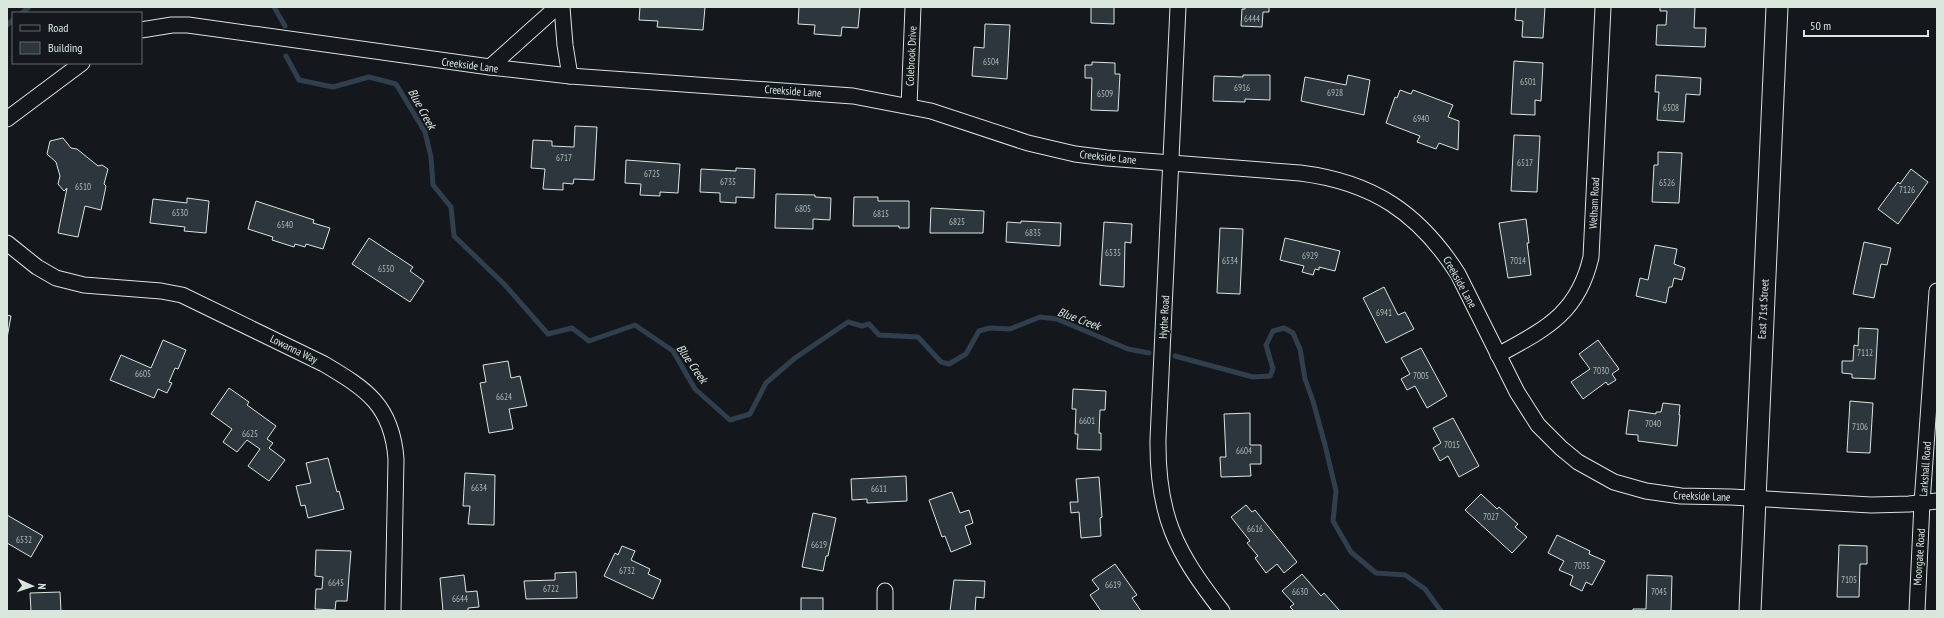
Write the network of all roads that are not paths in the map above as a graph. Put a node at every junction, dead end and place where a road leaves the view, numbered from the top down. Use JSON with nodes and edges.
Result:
{"nodes":[{"id":1,"x":557,"y":7,"type":"edge"},
{"id":2,"x":562,"y":7,"type":"edge"},
{"id":3,"x":913,"y":7,"type":"edge"},
{"id":4,"x":1178,"y":7,"type":"edge"},
{"id":5,"x":1602,"y":7,"type":"edge"},
{"id":6,"x":1777,"y":7,"type":"edge"},
{"id":7,"x":142,"y":30,"type":"edge"},
{"id":8,"x":81,"y":64,"type":"edge"},
{"id":9,"x":490,"y":67,"type":"junction"},
{"id":10,"x":570,"y":76,"type":"junction"},
{"id":11,"x":909,"y":106,"type":"junction"},
{"id":12,"x":7,"y":119,"type":"edge"},
{"id":13,"x":1171,"y":163,"type":"junction"},
{"id":14,"x":7,"y":243,"type":"edge"},
{"id":15,"x":1937,"y":291,"type":"edge"},
{"id":16,"x":1498,"y":355,"type":"junction"},
{"id":17,"x":1754,"y":499,"type":"junction"},
{"id":18,"x":1930,"y":502,"type":"edge"},
{"id":19,"x":885,"y":591,"type":"dead end"},
{"id":20,"x":393,"y":611,"type":"edge"},
{"id":21,"x":885,"y":611,"type":"edge"},
{"id":22,"x":1222,"y":611,"type":"edge"},
{"id":23,"x":1750,"y":611,"type":"edge"},
{"id":24,"x":1917,"y":611,"type":"edge"}],
"edges":[{"from":1,"to":9,"type":"street"},
{"from":2,"to":10,"type":"street"},
{"from":3,"to":11,"type":"street","name":"Colebrook Drive"},
{"from":4,"to":13,"type":"street","name":"Hythe Road"},
{"from":5,"to":16,"type":"street","name":"Welham Road"},
{"from":6,"to":17,"type":"main road","name":"East 71st Street"},
{"from":7,"to":9,"type":"street","name":"Creekside Lane"},
{"from":8,"to":12,"type":"street"},
{"from":9,"to":10,"type":"street","name":"Creekside Lane"},
{"from":10,"to":11,"type":"street","name":"Creekside Lane"},
{"from":11,"to":13,"type":"street","name":"Creekside Lane"},
{"from":13,"to":16,"type":"street","name":"Creekside Lane"},
{"from":13,"to":22,"type":"street","name":"Hythe Road"},
{"from":14,"to":20,"type":"street","name":"Lowanna Way"},
{"from":15,"to":18,"type":"street","name":"Larkshall Road"},
{"from":16,"to":17,"type":"street","name":"Creekside Lane"},
{"from":17,"to":18,"type":"street","name":"Creekside Lane"},
{"from":17,"to":23,"type":"main road","name":"East 71st Street"},
{"from":18,"to":24,"type":"street","name":"Moorgate Road"},
{"from":19,"to":21,"type":"street"}]}
